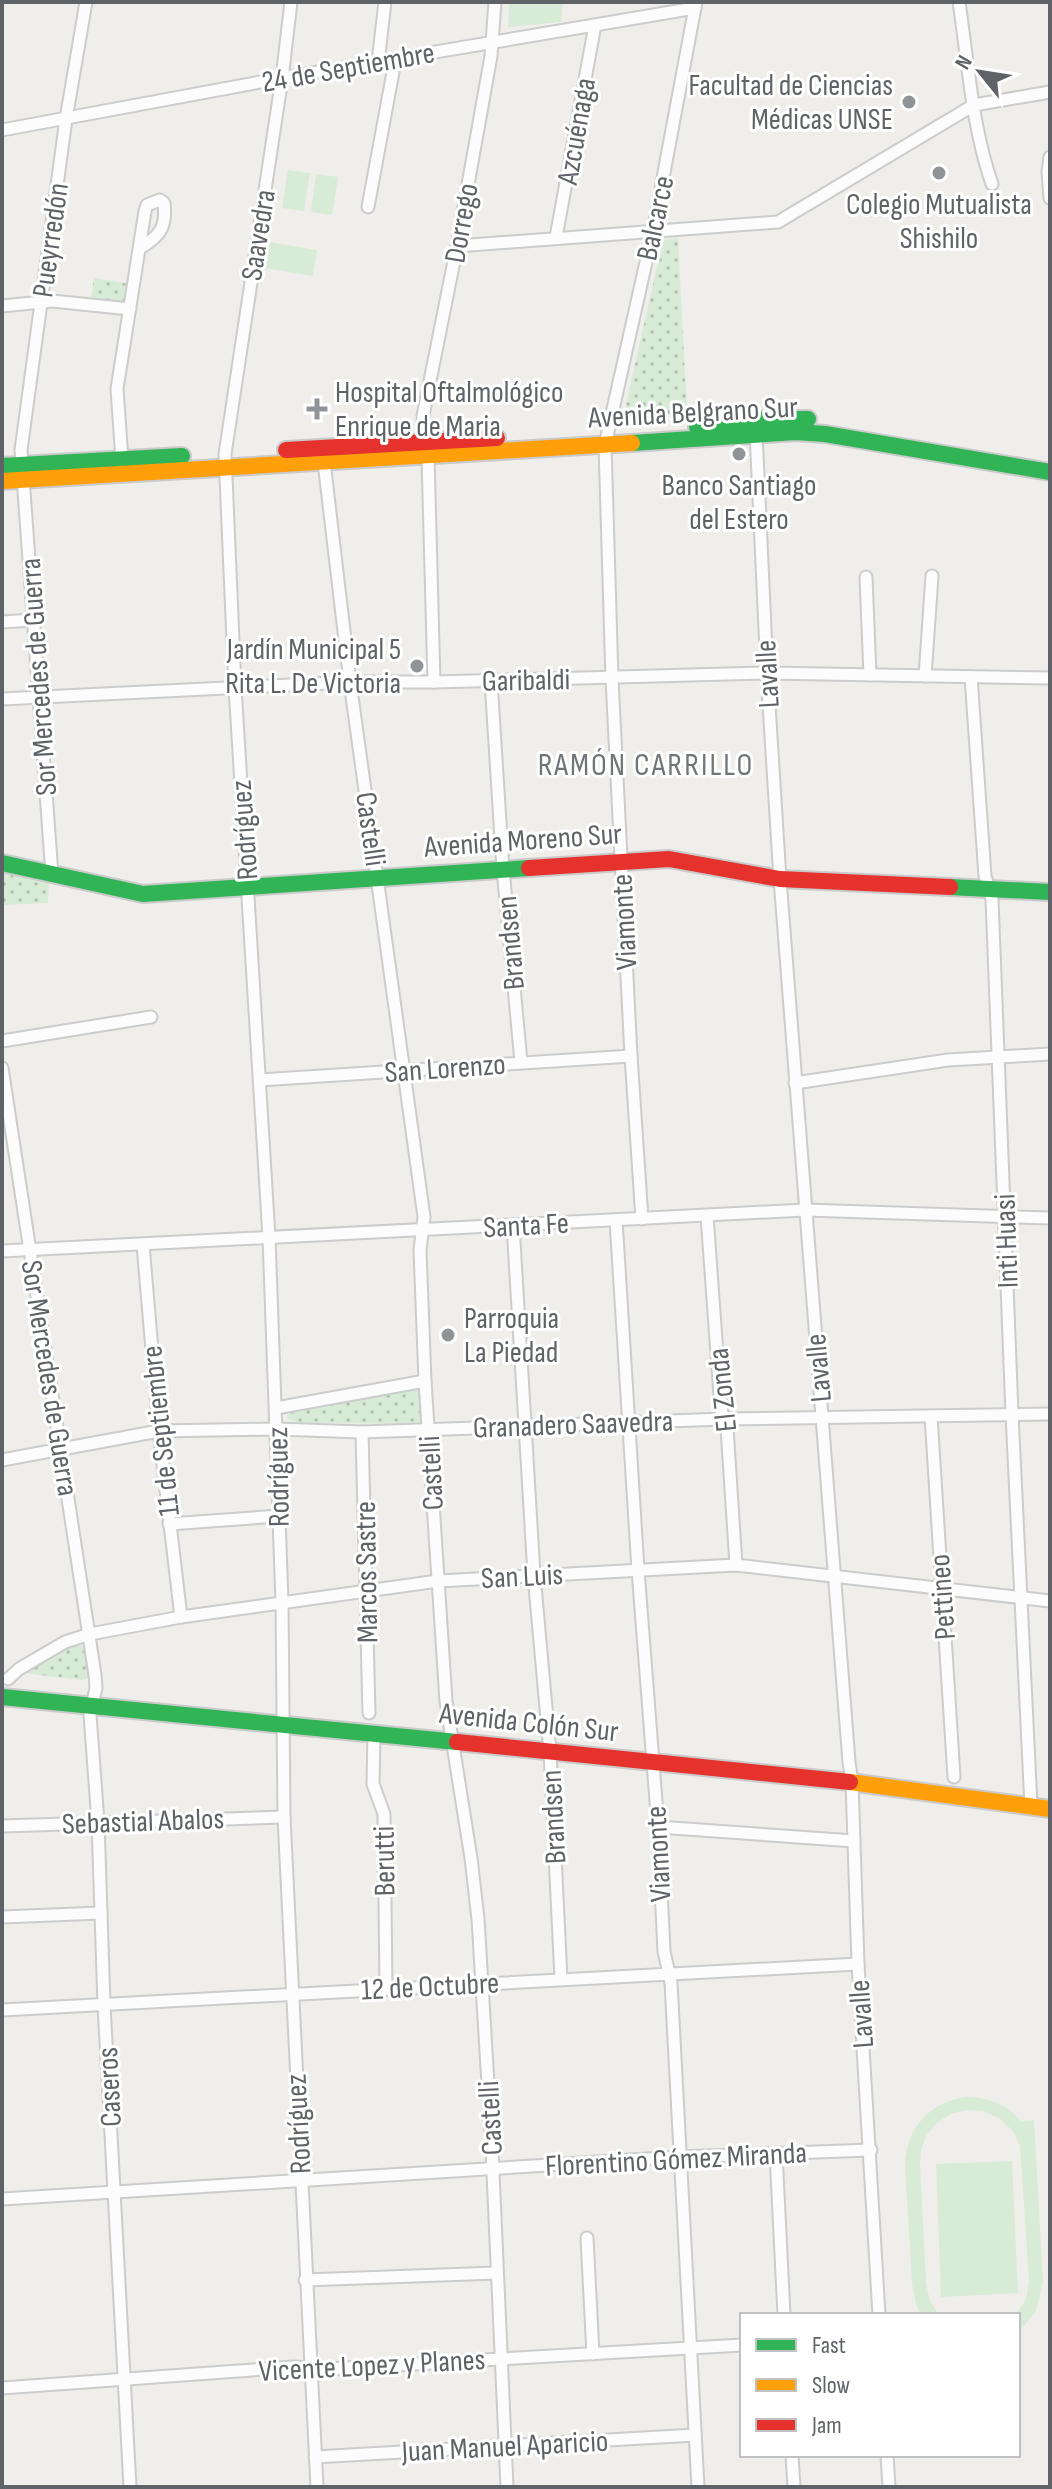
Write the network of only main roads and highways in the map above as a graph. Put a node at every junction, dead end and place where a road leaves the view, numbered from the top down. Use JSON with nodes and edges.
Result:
{"nodes":[{"id":1,"x":755,"y":428,"type":"junction"},
{"id":2,"x":426,"y":450,"type":"junction"},
{"id":3,"x":1050,"y":458,"type":"edge"},
{"id":4,"x":225,"y":460,"type":"junction"},
{"id":5,"x":2,"y":466,"type":"edge"},
{"id":6,"x":24,"y":472,"type":"junction"},
{"id":7,"x":1050,"y":472,"type":"edge"},
{"id":8,"x":2,"y":481,"type":"edge"},
{"id":9,"x":2,"y":863,"type":"edge"},
{"id":10,"x":1050,"y":892,"type":"edge"},
{"id":11,"x":2,"y":1697,"type":"edge"},
{"id":12,"x":1050,"y":1809,"type":"edge"}],
"edges":[{"from":1,"to":2,"type":"main road","name":"Avenida Belgrano Sur"},
{"from":1,"to":3,"type":"main road","name":"Avenida Belgrano Sur"},
{"from":1,"to":7,"type":"main road","name":"Avenida Belgrano Sur"},
{"from":2,"to":4,"type":"main road","name":"Avenida Belgrano Sur"},
{"from":2,"to":4,"type":"main road","name":"Avenida Belgrano Sur"},
{"from":4,"to":6,"type":"main road","name":"Avenida Belgrano Sur"},
{"from":4,"to":6,"type":"main road","name":"Avenida Belgrano Sur"},
{"from":5,"to":6,"type":"main road","name":"Avenida Belgrano Sur"},
{"from":6,"to":8,"type":"main road","name":"Avenida Belgrano Sur"},
{"from":9,"to":10,"type":"main road","name":"Avenida Moreno Sur"},
{"from":11,"to":12,"type":"main road","name":"Avenida Colón Sur"}]}
